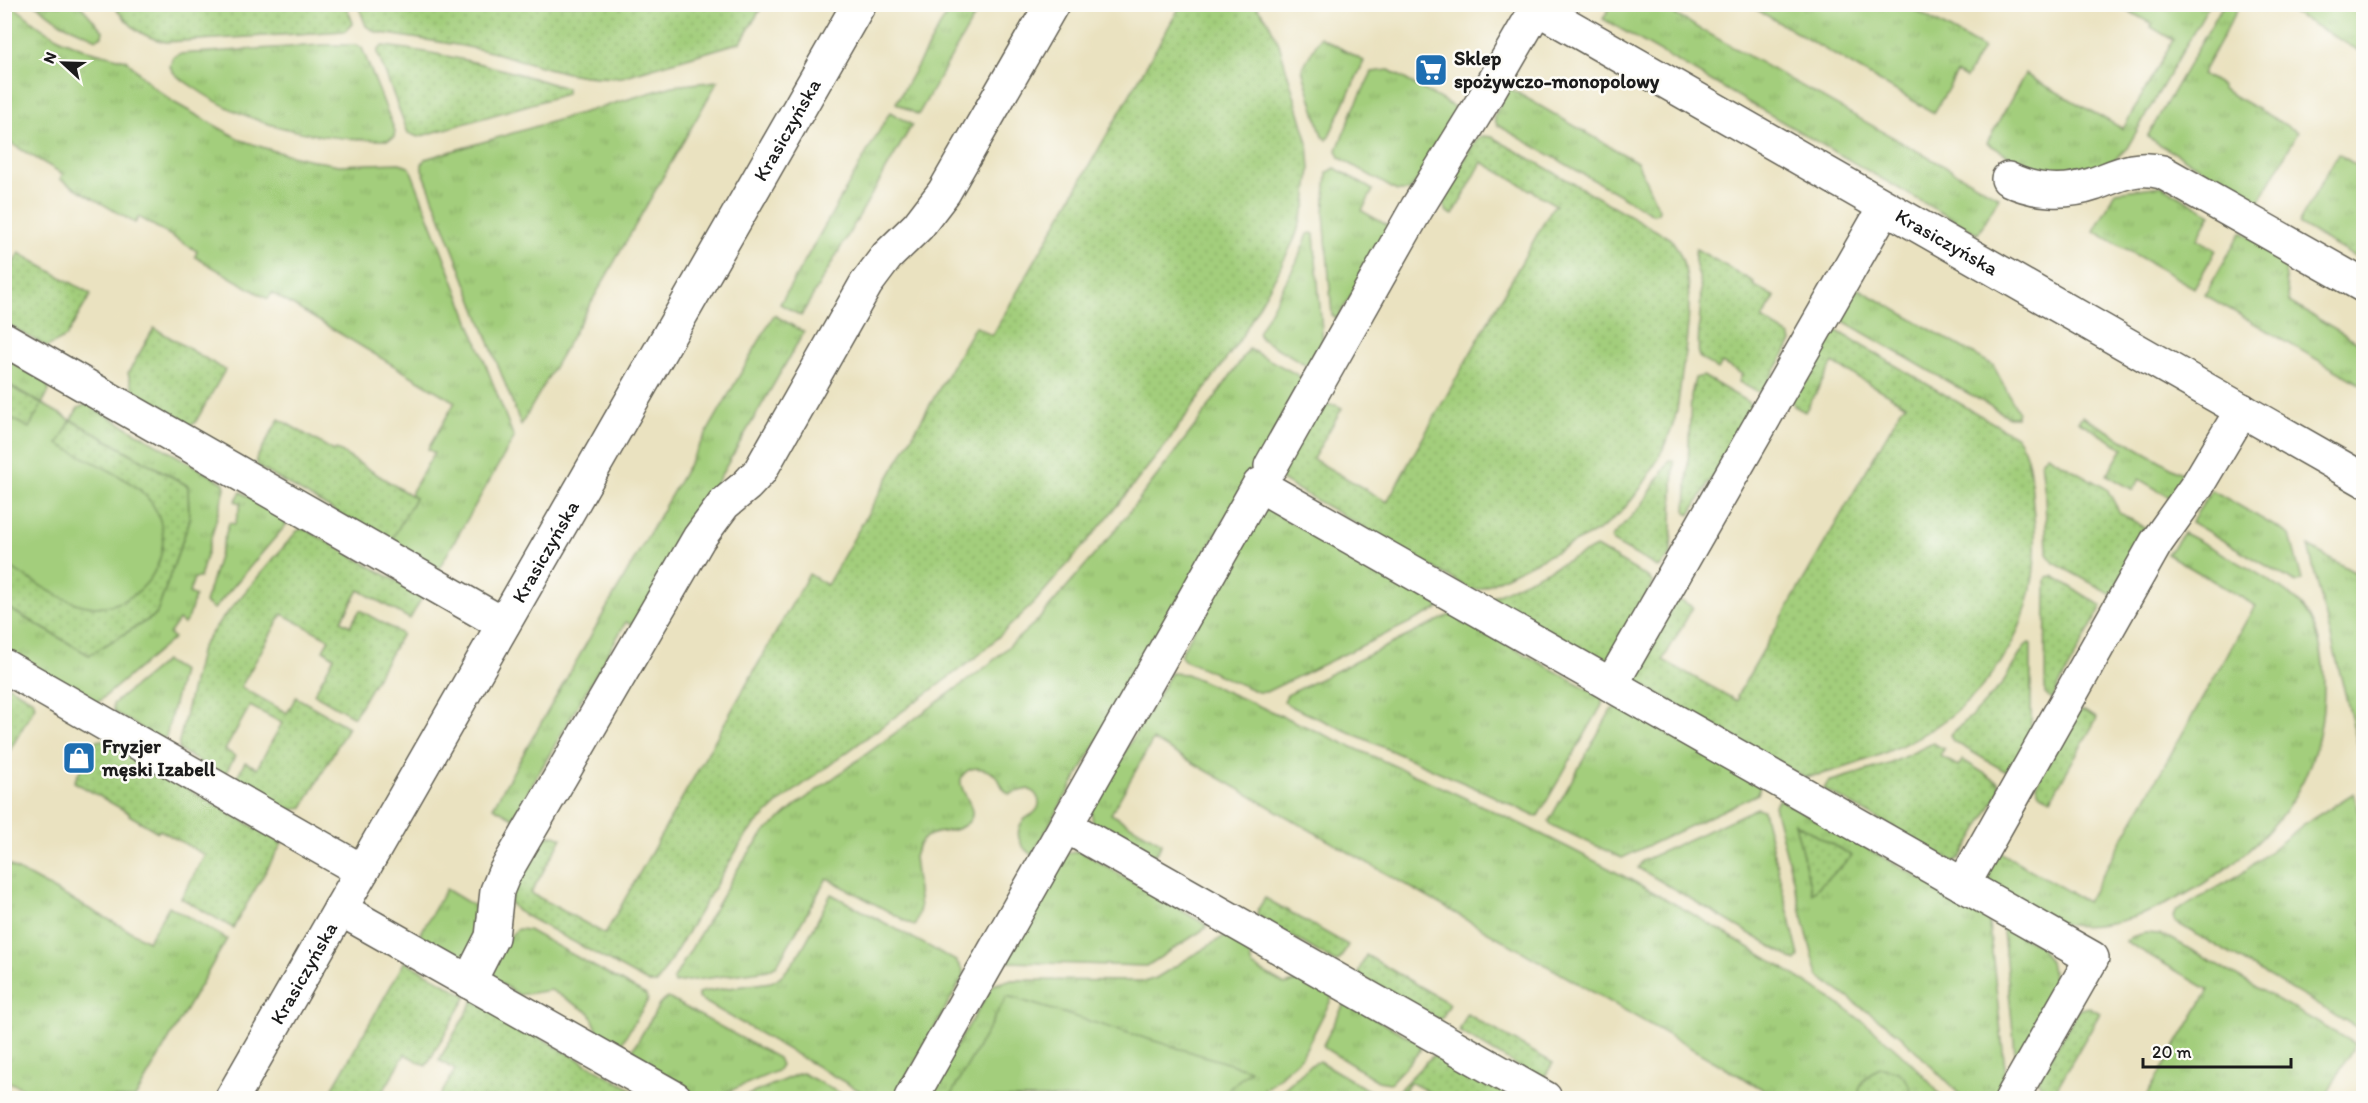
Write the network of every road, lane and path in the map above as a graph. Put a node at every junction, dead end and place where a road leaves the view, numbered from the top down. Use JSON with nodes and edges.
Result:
{"nodes":[{"id":1,"x":859,"y":4,"type":"edge"},
{"id":2,"x":1052,"y":4,"type":"edge"},
{"id":3,"x":1534,"y":6,"type":"edge"},
{"id":4,"x":2008,"y":179,"type":"dead end"},
{"id":5,"x":1885,"y":207,"type":"junction"},
{"id":6,"x":2364,"y":286,"type":"edge"},
{"id":7,"x":4,"y":339,"type":"edge"},
{"id":8,"x":2242,"y":410,"type":"junction"},
{"id":9,"x":1271,"y":466,"type":"dead end"},
{"id":10,"x":2364,"y":480,"type":"edge"},
{"id":11,"x":503,"y":624,"type":"junction"},
{"id":12,"x":4,"y":666,"type":"edge"},
{"id":13,"x":1611,"y":685,"type":"junction"},
{"id":14,"x":1066,"y":826,"type":"junction"},
{"id":15,"x":362,"y":871,"type":"junction"},
{"id":16,"x":1963,"y":885,"type":"junction"},
{"id":17,"x":340,"y":909,"type":"junction"},
{"id":18,"x":469,"y":982,"type":"junction"},
{"id":19,"x":232,"y":1098,"type":"edge"},
{"id":20,"x":675,"y":1098,"type":"edge"},
{"id":21,"x":911,"y":1098,"type":"edge"},
{"id":22,"x":1545,"y":1098,"type":"edge"},
{"id":23,"x":2012,"y":1098,"type":"edge"}],
"edges":[{"from":1,"to":11,"type":"street","name":"Krasiczyńska"},
{"from":2,"to":18,"type":"street"},
{"from":3,"to":5,"type":"street","name":"Krasiczyńska"},
{"from":3,"to":9,"type":"street"},
{"from":4,"to":6,"type":"street"},
{"from":5,"to":8,"type":"street","name":"Krasiczyńska"},
{"from":5,"to":13,"type":"street"},
{"from":7,"to":11,"type":"street"},
{"from":8,"to":10,"type":"street","name":"Krasiczyńska"},
{"from":8,"to":16,"type":"street"},
{"from":11,"to":15,"type":"street","name":"Krasiczyńska"},
{"from":12,"to":15,"type":"street"},
{"from":13,"to":14,"type":"street"},
{"from":13,"to":16,"type":"street"},
{"from":14,"to":21,"type":"street"},
{"from":14,"to":22,"type":"street"},
{"from":15,"to":17,"type":"street","name":"Krasiczyńska"},
{"from":16,"to":23,"type":"street"},
{"from":17,"to":18,"type":"street"},
{"from":17,"to":19,"type":"street","name":"Krasiczyńska"},
{"from":18,"to":20,"type":"street"}]}
